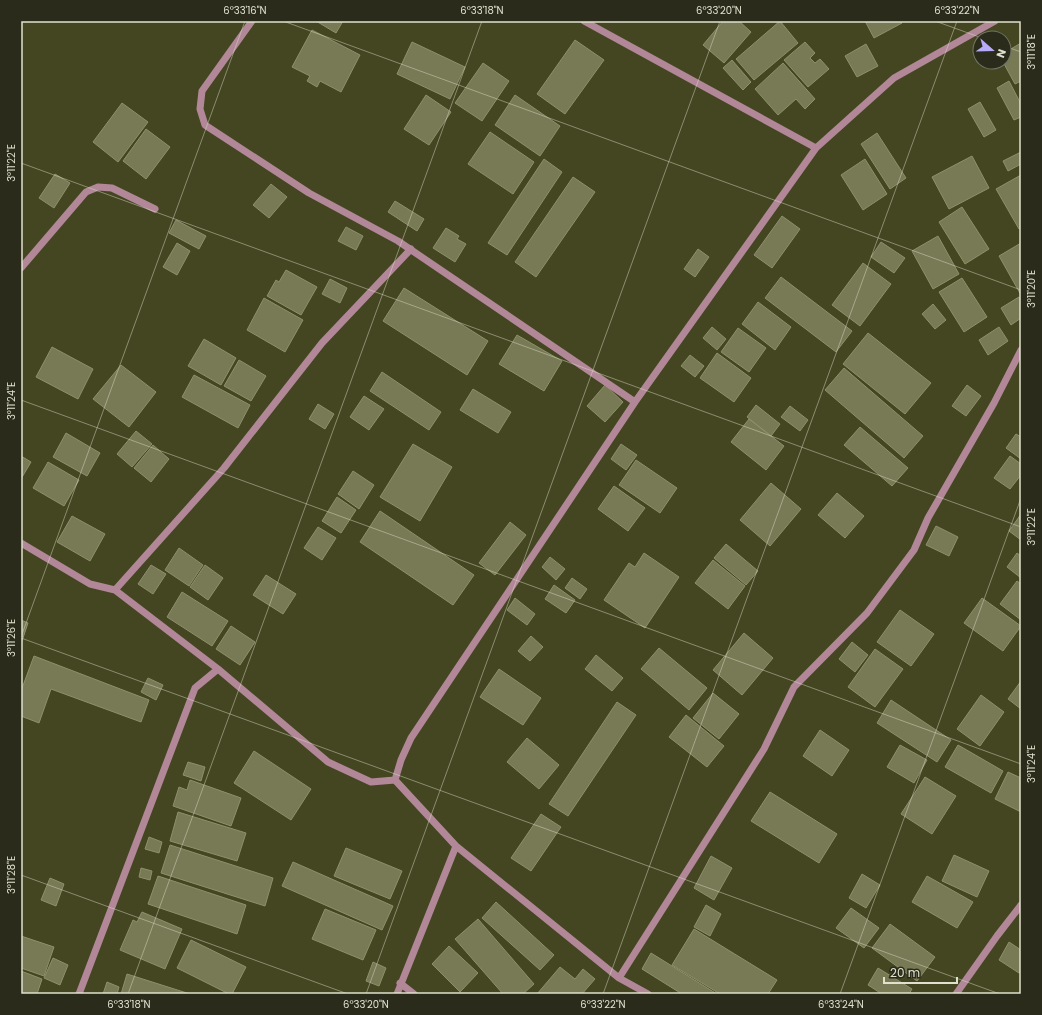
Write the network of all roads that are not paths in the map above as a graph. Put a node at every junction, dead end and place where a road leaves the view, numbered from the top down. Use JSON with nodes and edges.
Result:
{"nodes":[{"id":1,"x":252,"y":21,"type":"edge"},
{"id":2,"x":584,"y":21,"type":"edge"},
{"id":3,"x":995,"y":21,"type":"edge"},
{"id":4,"x":816,"y":148,"type":"junction"},
{"id":5,"x":155,"y":209,"type":"dead end"},
{"id":6,"x":411,"y":249,"type":"junction"},
{"id":7,"x":21,"y":268,"type":"edge"},
{"id":8,"x":1021,"y":350,"type":"edge"},
{"id":9,"x":635,"y":402,"type":"junction"},
{"id":10,"x":21,"y":543,"type":"edge"},
{"id":11,"x":115,"y":590,"type":"junction"},
{"id":12,"x":218,"y":669,"type":"junction"},
{"id":13,"x":395,"y":780,"type":"junction"},
{"id":14,"x":456,"y":846,"type":"junction"},
{"id":15,"x":1021,"y":905,"type":"edge"},
{"id":16,"x":619,"y":978,"type":"junction"},
{"id":17,"x":400,"y":983,"type":"junction"},
{"id":18,"x":79,"y":994,"type":"edge"},
{"id":19,"x":397,"y":994,"type":"edge"},
{"id":20,"x":414,"y":994,"type":"edge"},
{"id":21,"x":648,"y":994,"type":"edge"},
{"id":22,"x":956,"y":994,"type":"edge"}],
"edges":[{"from":1,"to":6,"type":"street"},
{"from":2,"to":4,"type":"street"},
{"from":3,"to":4,"type":"street"},
{"from":4,"to":9,"type":"street"},
{"from":5,"to":7,"type":"street"},
{"from":6,"to":9,"type":"street"},
{"from":6,"to":11,"type":"street"},
{"from":8,"to":16,"type":"street"},
{"from":9,"to":13,"type":"street"},
{"from":10,"to":11,"type":"street"},
{"from":11,"to":12,"type":"street"},
{"from":12,"to":13,"type":"street"},
{"from":12,"to":18,"type":"street"},
{"from":13,"to":14,"type":"street"},
{"from":14,"to":16,"type":"street"},
{"from":14,"to":17,"type":"street"},
{"from":15,"to":22,"type":"street"},
{"from":16,"to":21,"type":"street"},
{"from":17,"to":19,"type":"street"},
{"from":17,"to":20,"type":"street"}]}
